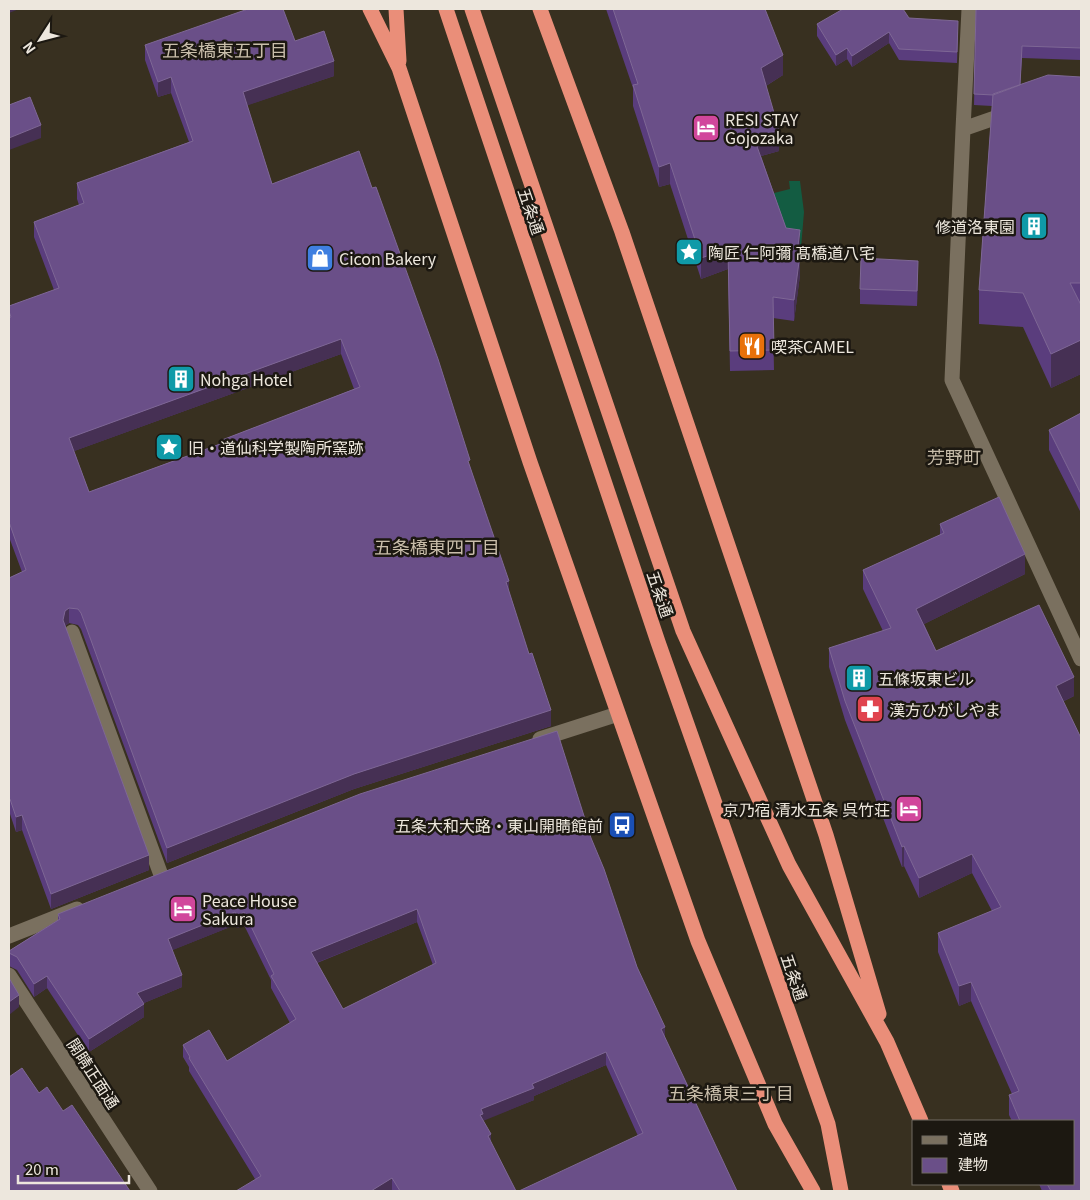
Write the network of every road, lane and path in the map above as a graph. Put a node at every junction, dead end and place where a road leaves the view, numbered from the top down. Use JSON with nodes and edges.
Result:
{"nodes":[{"id":1,"x":370,"y":9,"type":"edge"},
{"id":2,"x":396,"y":9,"type":"edge"},
{"id":3,"x":446,"y":9,"type":"edge"},
{"id":4,"x":472,"y":9,"type":"edge"},
{"id":5,"x":540,"y":9,"type":"edge"},
{"id":6,"x":969,"y":9,"type":"edge"},
{"id":7,"x":400,"y":68,"type":"junction"},
{"id":8,"x":1027,"y":107,"type":"edge"},
{"id":9,"x":963,"y":129,"type":"junction"},
{"id":10,"x":72,"y":632,"type":"dead end"},
{"id":11,"x":1081,"y":659,"type":"edge"},
{"id":12,"x":618,"y":714,"type":"junction"},
{"id":13,"x":525,"y":744,"type":"edge"},
{"id":14,"x":179,"y":869,"type":"edge"},
{"id":15,"x":162,"y":875,"type":"junction"},
{"id":16,"x":144,"y":882,"type":"edge"},
{"id":17,"x":90,"y":904,"type":"edge"},
{"id":18,"x":9,"y":936,"type":"edge"},
{"id":19,"x":9,"y":975,"type":"edge"},
{"id":20,"x":887,"y":1042,"type":"junction"},
{"id":21,"x":922,"y":1120,"type":"edge"},
{"id":22,"x":150,"y":1191,"type":"edge"},
{"id":23,"x":813,"y":1191,"type":"edge"},
{"id":24,"x":841,"y":1191,"type":"edge"}],
"edges":[{"from":1,"to":7,"type":"highway"},
{"from":2,"to":7,"type":"highway"},
{"from":3,"to":24,"type":"highway","name":"五条通"},
{"from":4,"to":20,"type":"highway","name":"五条通"},
{"from":5,"to":20,"type":"highway"},
{"from":6,"to":9,"type":"street"},
{"from":7,"to":12,"type":"highway"},
{"from":8,"to":9,"type":"street"},
{"from":9,"to":11,"type":"street"},
{"from":10,"to":15,"type":"street"},
{"from":12,"to":13,"type":"street"},
{"from":12,"to":23,"type":"highway"},
{"from":14,"to":15,"type":"street"},
{"from":15,"to":16,"type":"street"},
{"from":17,"to":18,"type":"street"},
{"from":19,"to":22,"type":"street","name":"開睛正面通"},
{"from":20,"to":21,"type":"highway","name":"五条通"}]}
